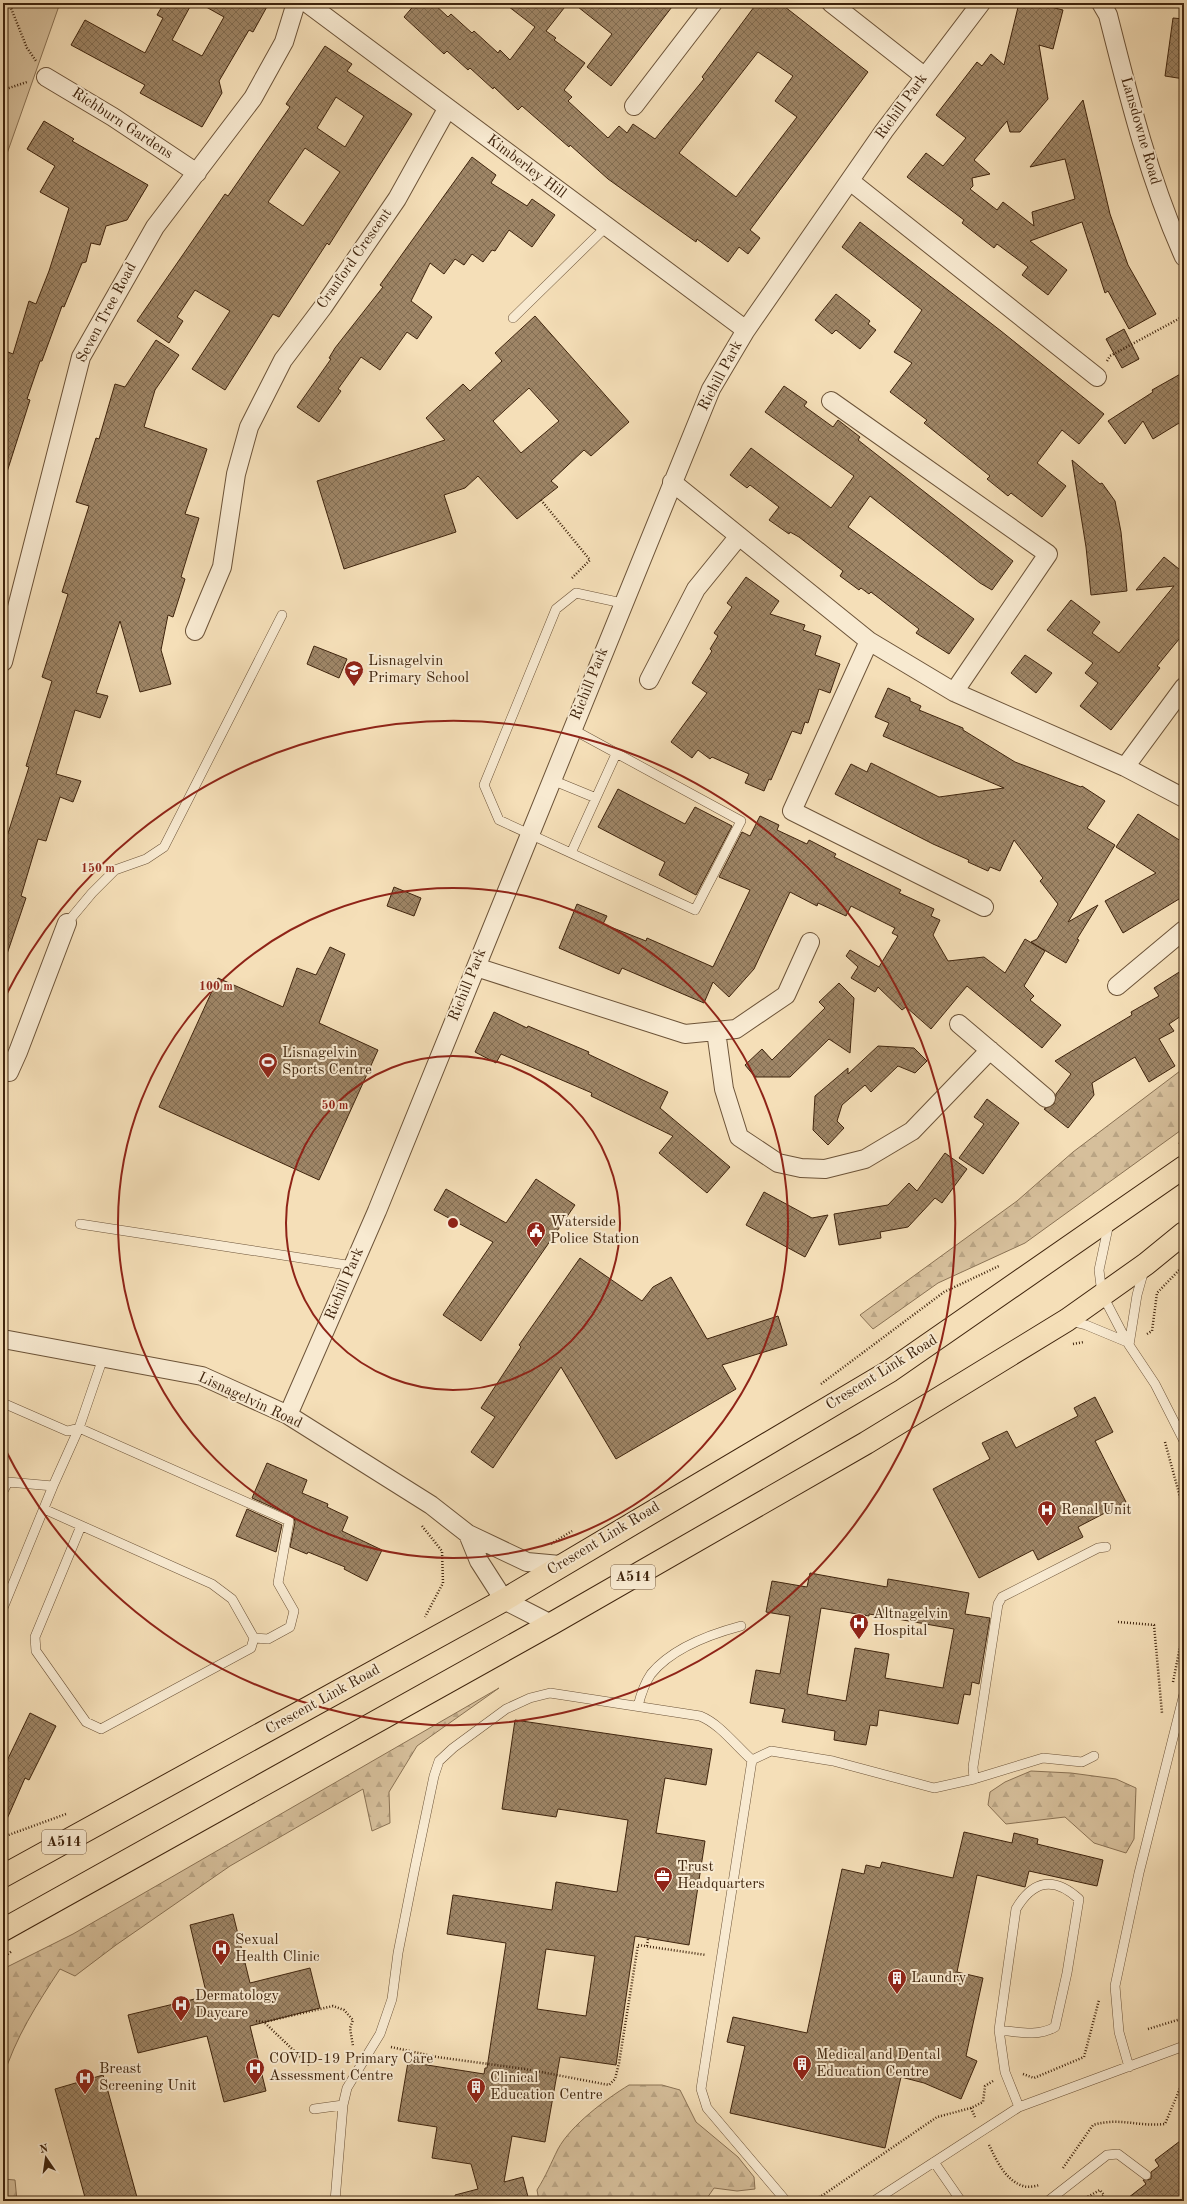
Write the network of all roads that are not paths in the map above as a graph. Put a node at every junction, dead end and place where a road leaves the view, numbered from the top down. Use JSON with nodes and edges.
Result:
{"nodes":[{"id":1,"x":296,"y":3,"type":"edge"},
{"id":2,"x":307,"y":3,"type":"edge"},
{"id":3,"x":713,"y":3,"type":"edge"},
{"id":4,"x":831,"y":3,"type":"edge"},
{"id":5,"x":981,"y":3,"type":"edge"},
{"id":6,"x":1101,"y":3,"type":"edge"},
{"id":7,"x":46,"y":76,"type":"road end"},
{"id":8,"x":924,"y":76,"type":"junction"},
{"id":9,"x":634,"y":106,"type":"dead end"},
{"id":10,"x":447,"y":109,"type":"junction"},
{"id":11,"x":197,"y":173,"type":"junction"},
{"id":12,"x":850,"y":181,"type":"junction"},
{"id":13,"x":606,"y":227,"type":"junction"},
{"id":14,"x":1184,"y":257,"type":"edge"},
{"id":15,"x":512,"y":318,"type":"dead end"},
{"id":16,"x":746,"y":330,"type":"junction"},
{"id":17,"x":1097,"y":377,"type":"road end"},
{"id":18,"x":830,"y":401,"type":"dead end"},
{"id":19,"x":672,"y":482,"type":"junction"},
{"id":20,"x":739,"y":536,"type":"junction"},
{"id":21,"x":622,"y":603,"type":"junction"},
{"id":22,"x":282,"y":615,"type":"dead end"},
{"id":23,"x":195,"y":631,"type":"dead end"},
{"id":24,"x":868,"y":641,"type":"junction"},
{"id":25,"x":3,"y":662,"type":"edge"},
{"id":26,"x":650,"y":680,"type":"dead end"},
{"id":27,"x":1184,"y":687,"type":"edge"},
{"id":28,"x":954,"y":692,"type":"junction"},
{"id":29,"x":572,"y":729,"type":"junction"},
{"id":30,"x":616,"y":754,"type":"junction"},
{"id":31,"x":1125,"y":766,"type":"junction"},
{"id":32,"x":552,"y":780,"type":"junction"},
{"id":33,"x":596,"y":798,"type":"junction"},
{"id":34,"x":1184,"y":798,"type":"edge"},
{"id":35,"x":530,"y":834,"type":"junction"},
{"id":36,"x":571,"y":853,"type":"junction"},
{"id":37,"x":984,"y":907,"type":"dead end"},
{"id":38,"x":68,"y":924,"type":"joint"},
{"id":39,"x":1184,"y":930,"type":"edge"},
{"id":40,"x":810,"y":942,"type":"dead end"},
{"id":41,"x":476,"y":967,"type":"junction"},
{"id":42,"x":1117,"y":986,"type":"dead end"},
{"id":43,"x":959,"y":1024,"type":"dead end"},
{"id":44,"x":716,"y":1031,"type":"junction"},
{"id":45,"x":990,"y":1050,"type":"junction"},
{"id":46,"x":3,"y":1072,"type":"edge"},
{"id":47,"x":1046,"y":1098,"type":"dead end"},
{"id":48,"x":1184,"y":1167,"type":"edge"},
{"id":49,"x":1110,"y":1218,"type":"junction"},
{"id":50,"x":80,"y":1224,"type":"dead end"},
{"id":51,"x":1184,"y":1233,"type":"edge"},
{"id":52,"x":1146,"y":1264,"type":"junction"},
{"id":53,"x":353,"y":1266,"type":"junction"},
{"id":54,"x":1102,"y":1294,"type":"junction"},
{"id":55,"x":1067,"y":1320,"type":"junction"},
{"id":56,"x":3,"y":1339,"type":"edge"},
{"id":57,"x":1128,"y":1344,"type":"junction"},
{"id":58,"x":103,"y":1358,"type":"junction"},
{"id":59,"x":3,"y":1403,"type":"edge"},
{"id":60,"x":288,"y":1415,"type":"junction"},
{"id":61,"x":79,"y":1428,"type":"junction"},
{"id":62,"x":1184,"y":1441,"type":"edge"},
{"id":63,"x":53,"y":1486,"type":"junction"},
{"id":64,"x":3,"y":1491,"type":"edge"},
{"id":65,"x":44,"y":1510,"type":"junction"},
{"id":66,"x":81,"y":1526,"type":"junction"},
{"id":67,"x":468,"y":1534,"type":"junction"},
{"id":68,"x":1106,"y":1547,"type":"dead end"},
{"id":69,"x":560,"y":1565,"type":"junction"},
{"id":70,"x":504,"y":1600,"type":"junction"},
{"id":71,"x":3,"y":1608,"type":"edge"},
{"id":72,"x":551,"y":1624,"type":"junction"},
{"id":73,"x":741,"y":1626,"type":"dead end"},
{"id":74,"x":254,"y":1638,"type":"junction"},
{"id":75,"x":1184,"y":1694,"type":"edge"},
{"id":76,"x":638,"y":1706,"type":"junction"},
{"id":77,"x":1094,"y":1756,"type":"dead end"},
{"id":78,"x":752,"y":1760,"type":"junction"},
{"id":79,"x":974,"y":1779,"type":"junction"},
{"id":80,"x":3,"y":1876,"type":"edge"},
{"id":81,"x":3,"y":1930,"type":"edge"},
{"id":82,"x":999,"y":2030,"type":"junction"},
{"id":83,"x":1184,"y":2046,"type":"edge"},
{"id":84,"x":1129,"y":2067,"type":"junction"},
{"id":85,"x":343,"y":2105,"type":"junction"},
{"id":86,"x":1019,"y":2106,"type":"junction"},
{"id":87,"x":314,"y":2109,"type":"dead end"},
{"id":88,"x":934,"y":2162,"type":"junction"},
{"id":89,"x":1146,"y":2175,"type":"dead end"},
{"id":90,"x":335,"y":2201,"type":"edge"},
{"id":91,"x":786,"y":2201,"type":"edge"},
{"id":92,"x":874,"y":2201,"type":"edge"},
{"id":93,"x":961,"y":2201,"type":"edge"},
{"id":94,"x":1048,"y":2201,"type":"edge"}],
"edges":[{"from":1,"to":11,"type":"street","name":"Seven Tree Road"},
{"from":2,"to":10,"type":"street","name":"Kimberley Hill"},
{"from":3,"to":9,"type":"street"},
{"from":4,"to":8,"type":"street"},
{"from":5,"to":8,"type":"street","name":"Richill Park"},
{"from":6,"to":14,"type":"street","name":"Lansdowne Road"},
{"from":7,"to":11,"type":"street","name":"Richburn Gardens"},
{"from":8,"to":12,"type":"street","name":"Richill Park"},
{"from":10,"to":13,"type":"street","name":"Kimberley Hill"},
{"from":10,"to":23,"type":"street","name":"Cranford Crescent"},
{"from":11,"to":25,"type":"street","name":"Seven Tree Road"},
{"from":12,"to":16,"type":"street","name":"Richill Park"},
{"from":12,"to":17,"type":"street"},
{"from":13,"to":15,"type":"lane"},
{"from":13,"to":16,"type":"street","name":"Kimberley Hill"},
{"from":16,"to":19,"type":"street","name":"Richill Park"},
{"from":18,"to":28,"type":"street"},
{"from":19,"to":20,"type":"street"},
{"from":19,"to":21,"type":"street","name":"Richill Park"},
{"from":20,"to":24,"type":"street"},
{"from":20,"to":26,"type":"street"},
{"from":21,"to":29,"type":"street","name":"Richill Park"},
{"from":21,"to":35,"type":"lane"},
{"from":22,"to":38,"type":"lane"},
{"from":24,"to":28,"type":"street"},
{"from":24,"to":37,"type":"street"},
{"from":27,"to":31,"type":"street"},
{"from":28,"to":31,"type":"street"},
{"from":29,"to":30,"type":"lane"},
{"from":29,"to":32,"type":"street","name":"Richill Park"},
{"from":30,"to":33,"type":"lane"},
{"from":30,"to":36,"type":"lane"},
{"from":31,"to":34,"type":"street"},
{"from":32,"to":33,"type":"lane"},
{"from":32,"to":35,"type":"street","name":"Richill Park"},
{"from":33,"to":36,"type":"lane"},
{"from":35,"to":36,"type":"lane"},
{"from":35,"to":41,"type":"street","name":"Richill Park"},
{"from":38,"to":46,"type":"street"},
{"from":39,"to":42,"type":"street"},
{"from":40,"to":44,"type":"street"},
{"from":41,"to":44,"type":"street"},
{"from":41,"to":53,"type":"street","name":"Richill Park"},
{"from":43,"to":45,"type":"street"},
{"from":44,"to":45,"type":"street"},
{"from":45,"to":47,"type":"street"},
{"from":48,"to":49,"type":"highway","name":"Crescent Link Road","number":"A514"},
{"from":49,"to":54,"type":"lane"},
{"from":49,"to":69,"type":"highway","name":"Crescent Link Road","number":"A514"},
{"from":50,"to":53,"type":"lane"},
{"from":51,"to":52,"type":"highway","number":"A514"},
{"from":52,"to":54,"type":"highway","number":"A514"},
{"from":52,"to":57,"type":"lane"},
{"from":53,"to":60,"type":"street","name":"Richill Park"},
{"from":54,"to":55,"type":"highway","number":"A514"},
{"from":54,"to":57,"type":"lane"},
{"from":55,"to":57,"type":"lane"},
{"from":55,"to":72,"type":"highway","number":"A514"},
{"from":56,"to":58,"type":"street","name":"Lisnagelvin Road"},
{"from":57,"to":62,"type":"lane"},
{"from":58,"to":60,"type":"street","name":"Lisnagelvin Road"},
{"from":58,"to":61,"type":"lane"},
{"from":59,"to":61,"type":"lane"},
{"from":60,"to":67,"type":"street","name":"Lisnagelvin Road"},
{"from":61,"to":63,"type":"lane"},
{"from":61,"to":74,"type":"lane"},
{"from":63,"to":64,"type":"lane"},
{"from":63,"to":65,"type":"lane"},
{"from":65,"to":66,"type":"lane"},
{"from":65,"to":71,"type":"lane"},
{"from":66,"to":74,"type":"lane"},
{"from":66,"to":74,"type":"lane"},
{"from":67,"to":69,"type":"street","name":"Lisnagelvin Road"},
{"from":67,"to":70,"type":"street","name":"Lisnagelvin Road"},
{"from":68,"to":79,"type":"lane"},
{"from":69,"to":70,"type":"highway","name":"Crescent Link Road","number":"A514"},
{"from":70,"to":72,"type":"street"},
{"from":70,"to":80,"type":"highway","name":"Crescent Link Road","number":"A514"},
{"from":72,"to":81,"type":"highway","number":"A514"},
{"from":73,"to":76,"type":"lane"},
{"from":75,"to":84,"type":"lane"},
{"from":76,"to":78,"type":"lane"},
{"from":76,"to":85,"type":"lane"},
{"from":77,"to":79,"type":"lane"},
{"from":78,"to":79,"type":"lane"},
{"from":78,"to":91,"type":"lane"},
{"from":82,"to":82,"type":"lane"},
{"from":82,"to":86,"type":"lane"},
{"from":83,"to":84,"type":"lane"},
{"from":84,"to":86,"type":"lane"},
{"from":85,"to":87,"type":"lane"},
{"from":85,"to":90,"type":"lane"},
{"from":86,"to":88,"type":"lane"},
{"from":88,"to":92,"type":"lane"},
{"from":88,"to":93,"type":"lane"},
{"from":89,"to":94,"type":"lane"}]}
